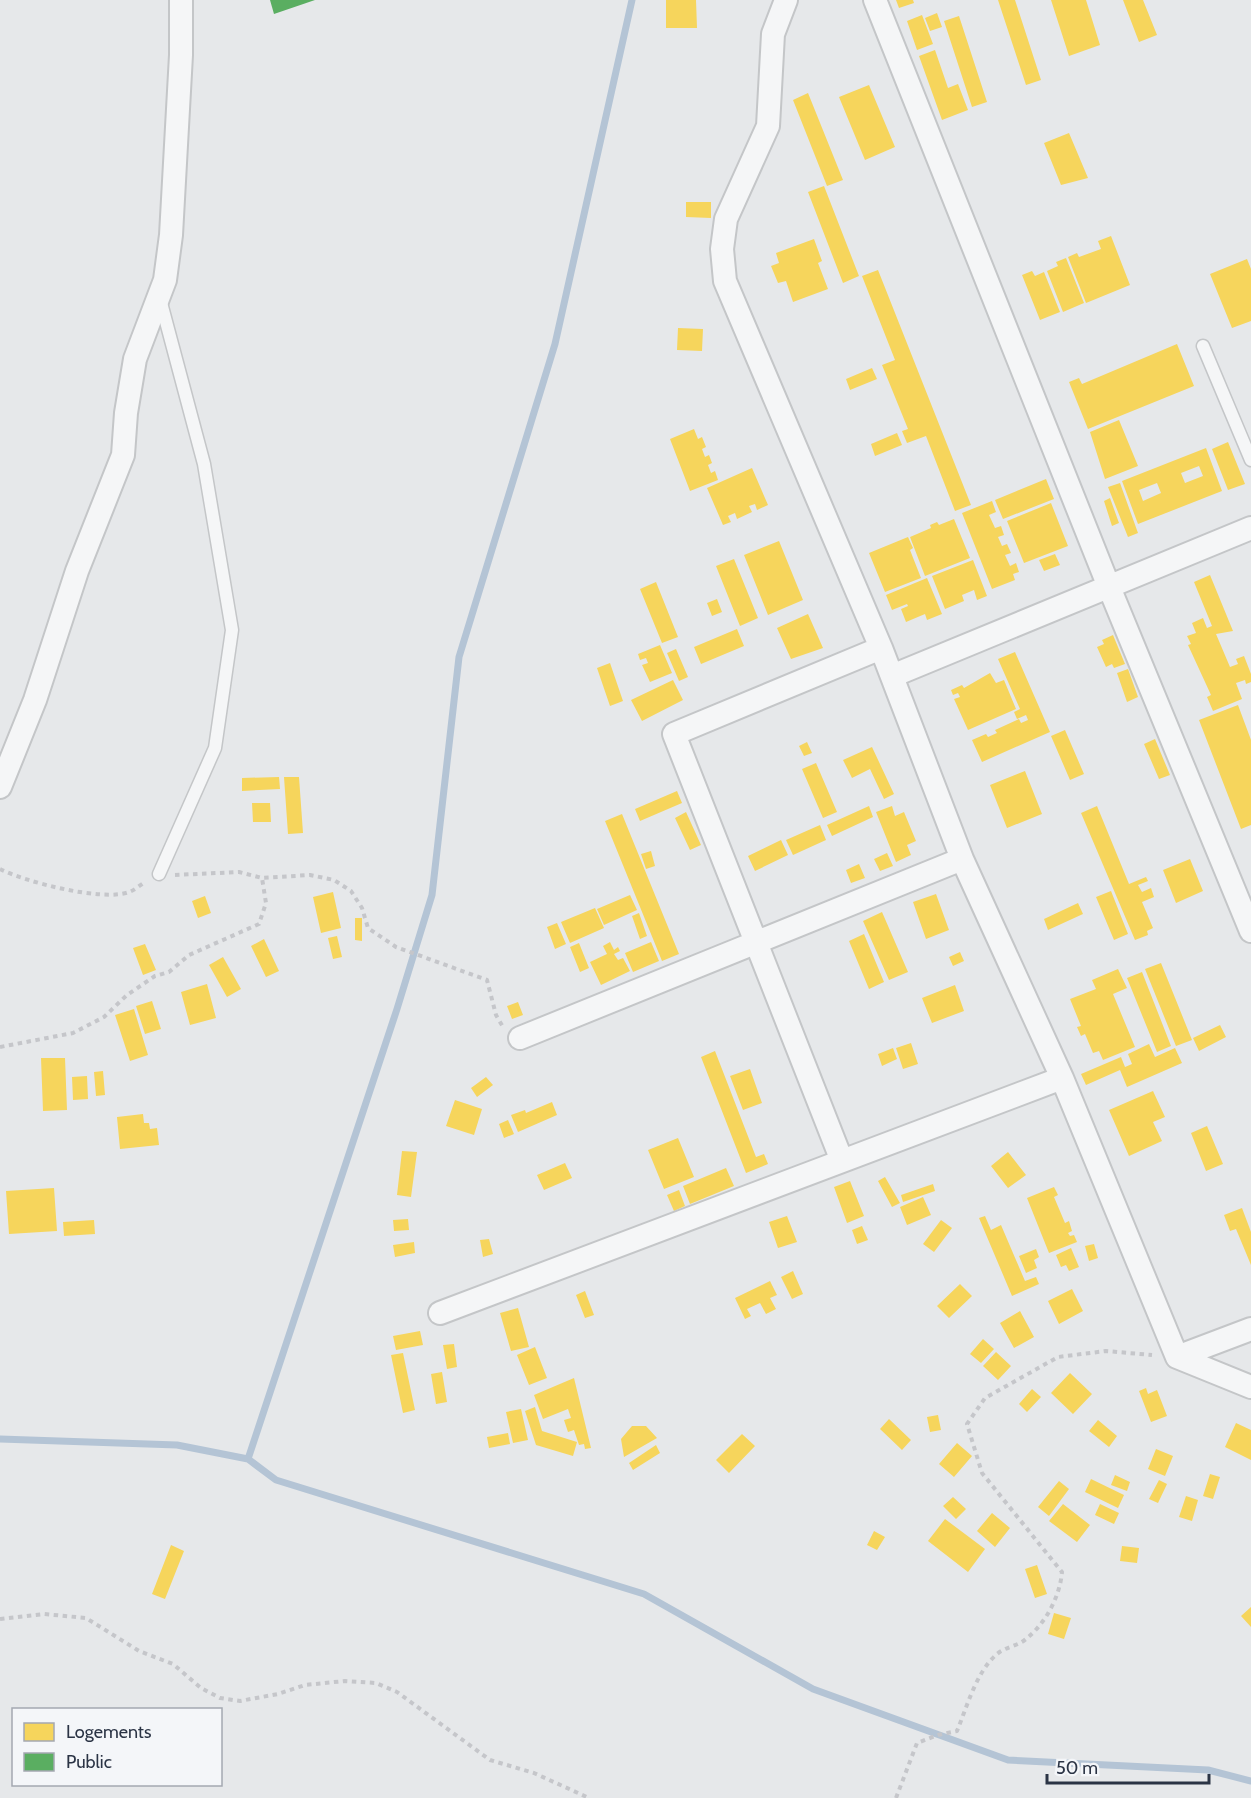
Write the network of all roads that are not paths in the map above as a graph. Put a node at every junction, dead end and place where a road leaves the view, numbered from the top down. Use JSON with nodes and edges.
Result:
{"nodes":[{"id":1,"x":181,"y":0,"type":"edge"},
{"id":2,"x":786,"y":0,"type":"edge"},
{"id":3,"x":875,"y":0,"type":"edge"},
{"id":4,"x":159,"y":295,"type":"junction"},
{"id":5,"x":1203,"y":346,"type":"dead end"},
{"id":6,"x":1251,"y":460,"type":"edge"},
{"id":7,"x":1251,"y":528,"type":"edge"},
{"id":8,"x":1109,"y":587,"type":"junction"},
{"id":9,"x":881,"y":648,"type":"junction"},
{"id":10,"x":892,"y":676,"type":"junction"},
{"id":11,"x":0,"y":787,"type":"edge"},
{"id":12,"x":962,"y":859,"type":"junction"},
{"id":13,"x":159,"y":874,"type":"road end"},
{"id":14,"x":1251,"y":931,"type":"edge"},
{"id":15,"x":755,"y":941,"type":"junction"},
{"id":16,"x":520,"y":1038,"type":"road end"},
{"id":17,"x":1062,"y":1078,"type":"junction"},
{"id":18,"x":842,"y":1161,"type":"junction"},
{"id":19,"x":440,"y":1313,"type":"dead end"},
{"id":20,"x":1251,"y":1329,"type":"edge"},
{"id":21,"x":1177,"y":1357,"type":"junction"},
{"id":22,"x":1251,"y":1387,"type":"edge"}],
"edges":[{"from":1,"to":4,"type":"street"},
{"from":2,"to":9,"type":"street"},
{"from":3,"to":8,"type":"street"},
{"from":4,"to":11,"type":"street"},
{"from":4,"to":13,"type":"lane"},
{"from":5,"to":6,"type":"lane"},
{"from":7,"to":8,"type":"street"},
{"from":8,"to":10,"type":"street"},
{"from":8,"to":14,"type":"street"},
{"from":9,"to":10,"type":"street"},
{"from":9,"to":15,"type":"street"},
{"from":10,"to":12,"type":"street"},
{"from":12,"to":15,"type":"street"},
{"from":12,"to":17,"type":"street"},
{"from":15,"to":16,"type":"street"},
{"from":15,"to":18,"type":"street"},
{"from":17,"to":18,"type":"street"},
{"from":17,"to":21,"type":"street"},
{"from":18,"to":19,"type":"street"},
{"from":20,"to":21,"type":"street"},
{"from":21,"to":22,"type":"street"}]}
